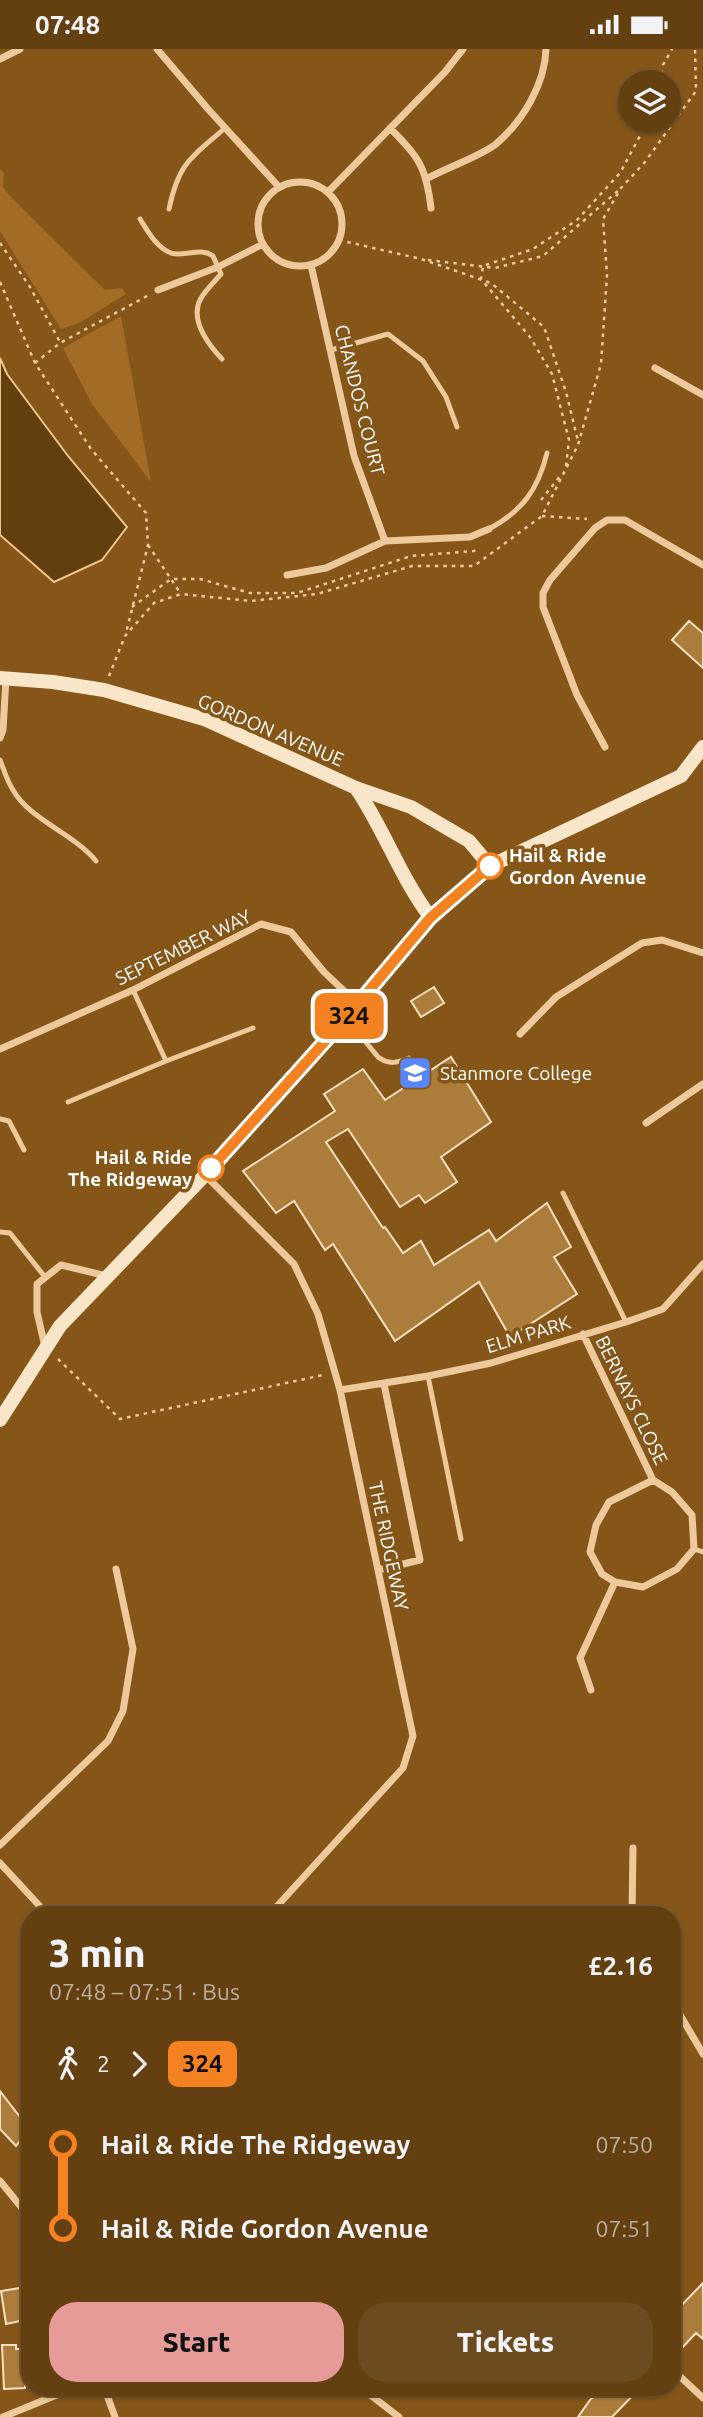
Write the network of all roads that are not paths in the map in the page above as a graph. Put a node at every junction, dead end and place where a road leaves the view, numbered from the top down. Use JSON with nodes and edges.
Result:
{"nodes":[{"id":1,"x":20,"y":49,"type":"edge"},
{"id":2,"x":157,"y":49,"type":"edge"},
{"id":3,"x":463,"y":49,"type":"edge"},
{"id":4,"x":546,"y":49,"type":"edge"},
{"id":5,"x":0,"y":59,"type":"edge"},
{"id":6,"x":225,"y":128,"type":"junction"},
{"id":7,"x":390,"y":128,"type":"junction"},
{"id":8,"x":428,"y":178,"type":"junction"},
{"id":9,"x":279,"y":187,"type":"junction"},
{"id":10,"x":328,"y":192,"type":"junction"},
{"id":11,"x":431,"y":208,"type":"dead end"},
{"id":12,"x":169,"y":209,"type":"dead end"},
{"id":13,"x":140,"y":219,"type":"dead end"},
{"id":14,"x":263,"y":244,"type":"junction"},
{"id":15,"x":312,"y":265,"type":"junction"},
{"id":16,"x":218,"y":267,"type":"junction"},
{"id":17,"x":158,"y":290,"type":"road end"},
{"id":18,"x":331,"y":350,"type":"junction"},
{"id":19,"x":222,"y":359,"type":"dead end"},
{"id":20,"x":655,"y":368,"type":"dead end"},
{"id":21,"x":703,"y":395,"type":"edge"},
{"id":22,"x":457,"y":427,"type":"dead end"},
{"id":23,"x":547,"y":453,"type":"dead end"},
{"id":24,"x":489,"y":529,"type":"joint"},
{"id":25,"x":384,"y":541,"type":"junction"},
{"id":26,"x":703,"y":565,"type":"edge"},
{"id":27,"x":287,"y":575,"type":"dead end"},
{"id":28,"x":3,"y":678,"type":"edge"},
{"id":29,"x":0,"y":738,"type":"edge"},
{"id":30,"x":605,"y":747,"type":"dead end"},
{"id":31,"x":703,"y":747,"type":"edge"},
{"id":32,"x":0,"y":760,"type":"edge"},
{"id":33,"x":356,"y":787,"type":"junction"},
{"id":34,"x":96,"y":861,"type":"dead end"},
{"id":35,"x":490,"y":866,"type":"junction"},
{"id":36,"x":430,"y":918,"type":"junction"},
{"id":37,"x":703,"y":953,"type":"edge"},
{"id":38,"x":133,"y":990,"type":"junction"},
{"id":39,"x":359,"y":1004,"type":"junction"},
{"id":40,"x":346,"y":1018,"type":"junction"},
{"id":41,"x":253,"y":1028,"type":"dead end"},
{"id":42,"x":520,"y":1034,"type":"dead end"},
{"id":43,"x":0,"y":1049,"type":"edge"},
{"id":44,"x":409,"y":1058,"type":"dead end"},
{"id":45,"x":166,"y":1061,"type":"junction"},
{"id":46,"x":703,"y":1084,"type":"edge"},
{"id":47,"x":68,"y":1101,"type":"dead end"},
{"id":48,"x":0,"y":1119,"type":"edge"},
{"id":49,"x":646,"y":1123,"type":"dead end"},
{"id":50,"x":24,"y":1150,"type":"dead end"},
{"id":51,"x":205,"y":1175,"type":"junction"},
{"id":52,"x":562,"y":1193,"type":"dead end"},
{"id":53,"x":0,"y":1232,"type":"edge"},
{"id":54,"x":703,"y":1264,"type":"edge"},
{"id":55,"x":107,"y":1276,"type":"junction"},
{"id":56,"x":45,"y":1277,"type":"junction"},
{"id":57,"x":626,"y":1322,"type":"junction"},
{"id":58,"x":583,"y":1335,"type":"junction"},
{"id":59,"x":45,"y":1347,"type":"junction"},
{"id":60,"x":428,"y":1376,"type":"junction"},
{"id":61,"x":384,"y":1384,"type":"junction"},
{"id":62,"x":340,"y":1390,"type":"junction"},
{"id":63,"x":0,"y":1420,"type":"edge"},
{"id":64,"x":653,"y":1480,"type":"junction"},
{"id":65,"x":461,"y":1539,"type":"dead end"},
{"id":66,"x":694,"y":1549,"type":"junction"},
{"id":67,"x":703,"y":1552,"type":"edge"},
{"id":68,"x":116,"y":1570,"type":"dead end"},
{"id":69,"x":377,"y":1570,"type":"junction"},
{"id":70,"x":615,"y":1582,"type":"junction"},
{"id":71,"x":591,"y":1691,"type":"dead end"},
{"id":72,"x":0,"y":1845,"type":"edge"},
{"id":73,"x":633,"y":1848,"type":"dead end"},
{"id":74,"x":0,"y":1863,"type":"edge"},
{"id":75,"x":40,"y":1906,"type":"edge"},
{"id":76,"x":277,"y":1906,"type":"edge"},
{"id":77,"x":632,"y":1906,"type":"edge"},
{"id":78,"x":681,"y":2016,"type":"edge"},
{"id":79,"x":703,"y":2054,"type":"edge"},
{"id":80,"x":0,"y":2181,"type":"edge"},
{"id":81,"x":21,"y":2207,"type":"edge"},
{"id":82,"x":681,"y":2377,"type":"edge"},
{"id":83,"x":54,"y":2396,"type":"edge"},
{"id":84,"x":108,"y":2396,"type":"edge"},
{"id":85,"x":372,"y":2396,"type":"edge"},
{"id":86,"x":703,"y":2398,"type":"edge"},
{"id":87,"x":3,"y":2417,"type":"edge"},
{"id":88,"x":116,"y":2417,"type":"edge"},
{"id":89,"x":399,"y":2417,"type":"edge"}],
"edges":[{"from":1,"to":5,"type":"street"},
{"from":2,"to":6,"type":"street"},
{"from":3,"to":7,"type":"street"},
{"from":4,"to":8,"type":"street"},
{"from":6,"to":9,"type":"street"},
{"from":6,"to":12,"type":"lane"},
{"from":7,"to":8,"type":"street"},
{"from":7,"to":10,"type":"street"},
{"from":8,"to":11,"type":"street"},
{"from":9,"to":10,"type":"street"},
{"from":9,"to":14,"type":"street"},
{"from":10,"to":15,"type":"street"},
{"from":13,"to":16,"type":"lane"},
{"from":14,"to":15,"type":"street"},
{"from":14,"to":16,"type":"street"},
{"from":15,"to":18,"type":"street","name":"CHANDOS COURT"},
{"from":16,"to":17,"type":"street"},
{"from":16,"to":19,"type":"lane"},
{"from":18,"to":22,"type":"lane"},
{"from":18,"to":25,"type":"street","name":"CHANDOS COURT"},
{"from":20,"to":21,"type":"street"},
{"from":23,"to":24,"type":"lane"},
{"from":24,"to":25,"type":"street"},
{"from":25,"to":27,"type":"street"},
{"from":26,"to":30,"type":"street"},
{"from":28,"to":29,"type":"street","name":"GORDON AVENUE"},
{"from":28,"to":33,"type":"street","name":"GORDON AVENUE"},
{"from":31,"to":35,"type":"street"},
{"from":32,"to":34,"type":"lane"},
{"from":33,"to":35,"type":"street","name":"GORDON AVENUE"},
{"from":33,"to":36,"type":"street","name":"GORDON AVENUE"},
{"from":35,"to":36,"type":"street"},
{"from":36,"to":39,"type":"street"},
{"from":37,"to":42,"type":"street"},
{"from":38,"to":39,"type":"street","name":"SEPTEMBER WAY"},
{"from":38,"to":43,"type":"street","name":"SEPTEMBER WAY"},
{"from":38,"to":45,"type":"lane"},
{"from":39,"to":40,"type":"street"},
{"from":40,"to":44,"type":"lane"},
{"from":40,"to":51,"type":"street"},
{"from":41,"to":45,"type":"lane"},
{"from":45,"to":47,"type":"lane"},
{"from":46,"to":49,"type":"street"},
{"from":48,"to":50,"type":"lane"},
{"from":51,"to":55,"type":"street"},
{"from":51,"to":62,"type":"street","name":"THE RIDGEWAY"},
{"from":52,"to":57,"type":"lane"},
{"from":53,"to":56,"type":"lane"},
{"from":54,"to":57,"type":"street","name":"ELM PARK"},
{"from":55,"to":56,"type":"street"},
{"from":55,"to":59,"type":"street"},
{"from":56,"to":59,"type":"street"},
{"from":57,"to":58,"type":"street","name":"ELM PARK"},
{"from":58,"to":60,"type":"street","name":"ELM PARK"},
{"from":58,"to":64,"type":"street","name":"BERNAYS CLOSE"},
{"from":59,"to":63,"type":"street"},
{"from":60,"to":61,"type":"street","name":"ELM PARK"},
{"from":60,"to":65,"type":"lane"},
{"from":61,"to":62,"type":"street","name":"ELM PARK"},
{"from":61,"to":69,"type":"street"},
{"from":62,"to":69,"type":"street","name":"THE RIDGEWAY"},
{"from":64,"to":66,"type":"street"},
{"from":64,"to":70,"type":"street"},
{"from":66,"to":67,"type":"lane"},
{"from":66,"to":70,"type":"street"},
{"from":68,"to":72,"type":"street"},
{"from":69,"to":76,"type":"street","name":"THE RIDGEWAY"},
{"from":70,"to":71,"type":"street"},
{"from":73,"to":77,"type":"street"},
{"from":74,"to":75,"type":"street"},
{"from":78,"to":79,"type":"street"},
{"from":80,"to":81,"type":"street"},
{"from":82,"to":86,"type":"street"},
{"from":83,"to":87,"type":"street"},
{"from":84,"to":88,"type":"street"},
{"from":85,"to":89,"type":"street"}]}
